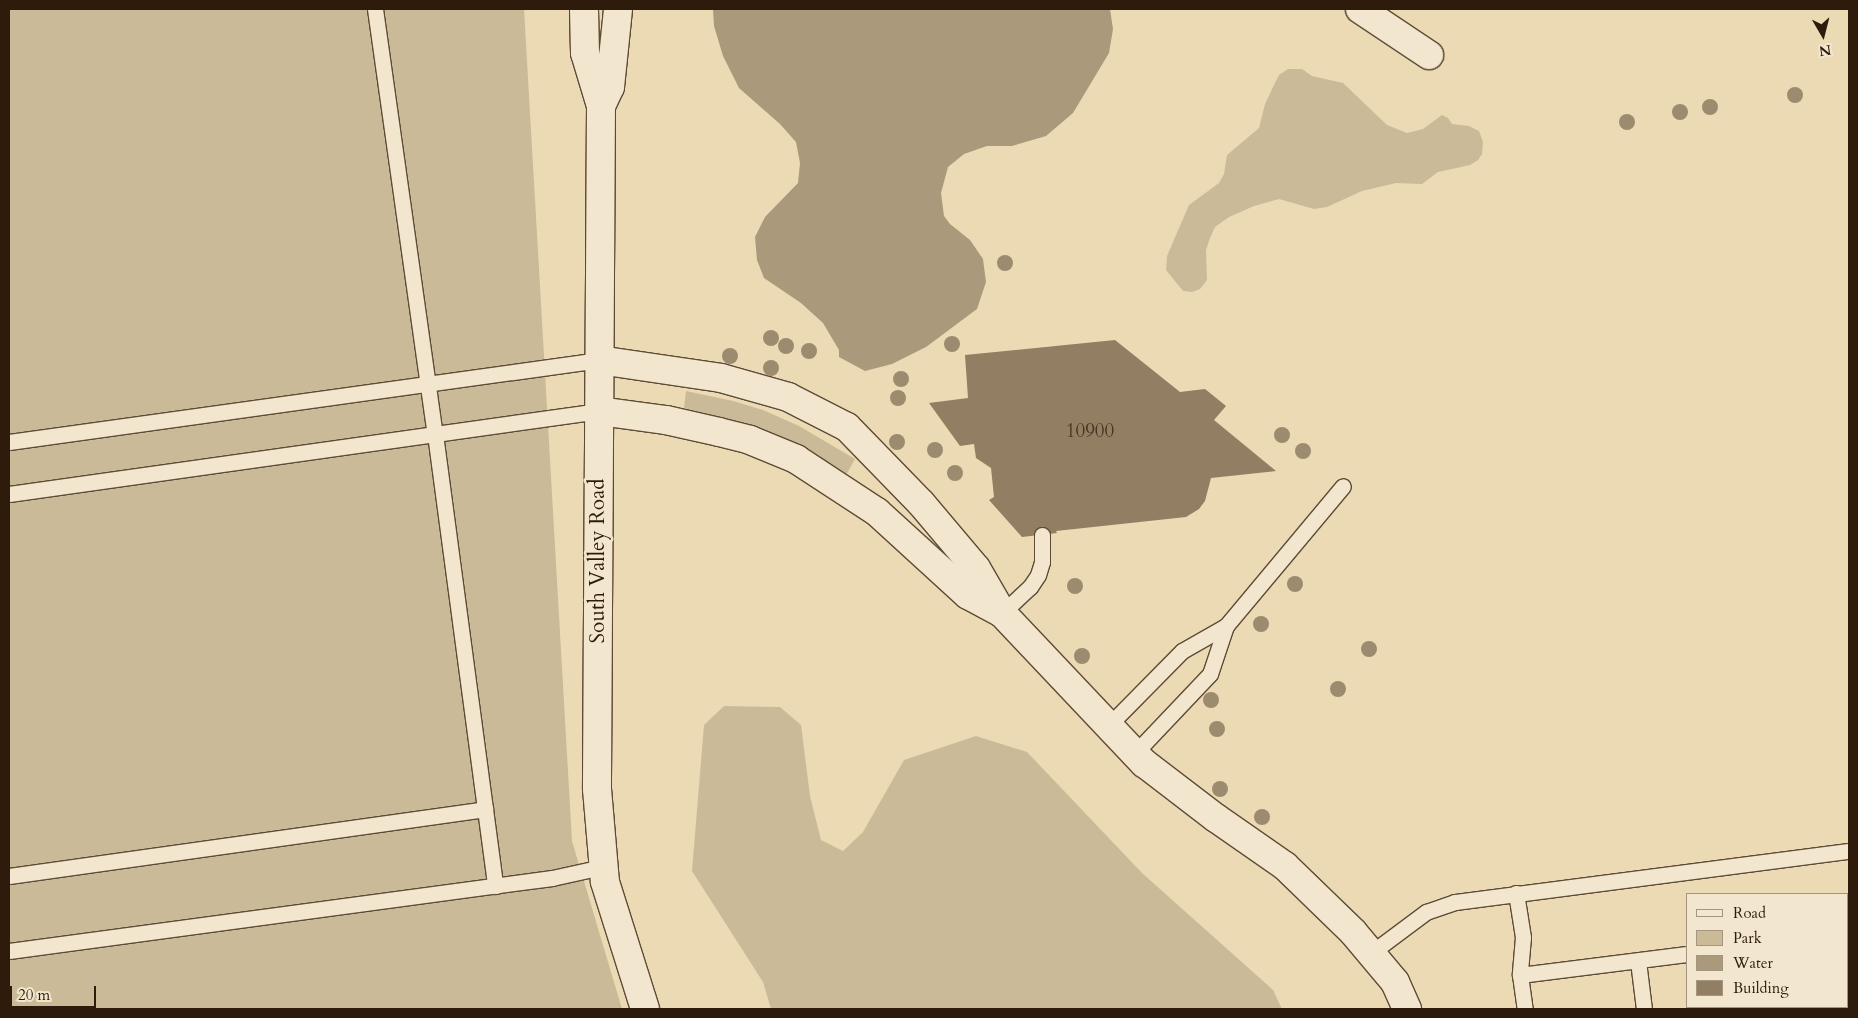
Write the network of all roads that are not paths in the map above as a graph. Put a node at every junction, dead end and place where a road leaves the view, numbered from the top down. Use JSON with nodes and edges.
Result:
{"nodes":[{"id":1,"x":375,"y":9,"type":"edge"},
{"id":2,"x":584,"y":9,"type":"edge"},
{"id":3,"x":618,"y":9,"type":"edge"},
{"id":4,"x":1360,"y":9,"type":"edge"},
{"id":5,"x":1429,"y":55,"type":"dead end"},
{"id":6,"x":601,"y":106,"type":"junction"},
{"id":7,"x":599,"y":360,"type":"junction"},
{"id":8,"x":427,"y":383,"type":"junction"},
{"id":9,"x":599,"y":411,"type":"junction"},
{"id":10,"x":435,"y":434,"type":"junction"},
{"id":11,"x":9,"y":442,"type":"edge"},
{"id":12,"x":1343,"y":486,"type":"dead end"},
{"id":13,"x":9,"y":494,"type":"edge"},
{"id":14,"x":1042,"y":535,"type":"dead end"},
{"id":15,"x":1002,"y":613,"type":"junction"},
{"id":16,"x":1226,"y":626,"type":"junction"},
{"id":17,"x":1109,"y":725,"type":"junction"},
{"id":18,"x":1135,"y":753,"type":"junction"},
{"id":19,"x":485,"y":809,"type":"junction"},
{"id":20,"x":1849,"y":851,"type":"edge"},
{"id":21,"x":602,"y":867,"type":"junction"},
{"id":22,"x":9,"y":876,"type":"edge"},
{"id":23,"x":495,"y":886,"type":"junction"},
{"id":24,"x":1516,"y":892,"type":"junction"},
{"id":25,"x":9,"y":951,"type":"edge"},
{"id":26,"x":1371,"y":953,"type":"junction"},
{"id":27,"x":1686,"y":954,"type":"edge"},
{"id":28,"x":1638,"y":961,"type":"junction"},
{"id":29,"x":1520,"y":975,"type":"junction"},
{"id":30,"x":644,"y":1009,"type":"edge"},
{"id":31,"x":1407,"y":1009,"type":"edge"},
{"id":32,"x":1525,"y":1009,"type":"edge"},
{"id":33,"x":1644,"y":1009,"type":"edge"}],
"edges":[{"from":1,"to":8,"type":"lane"},
{"from":2,"to":6,"type":"street","name":"South Valley Road"},
{"from":3,"to":6,"type":"street","name":"South Valley Road"},
{"from":4,"to":5,"type":"street"},
{"from":6,"to":7,"type":"street","name":"South Valley Road"},
{"from":7,"to":8,"type":"lane"},
{"from":7,"to":9,"type":"street","name":"South Valley Road"},
{"from":7,"to":15,"type":"street"},
{"from":8,"to":10,"type":"lane"},
{"from":8,"to":11,"type":"lane"},
{"from":9,"to":10,"type":"lane"},
{"from":9,"to":15,"type":"street"},
{"from":9,"to":21,"type":"street","name":"South Valley Road"},
{"from":10,"to":13,"type":"lane"},
{"from":10,"to":19,"type":"lane"},
{"from":12,"to":16,"type":"lane"},
{"from":14,"to":15,"type":"lane"},
{"from":15,"to":17,"type":"street"},
{"from":16,"to":17,"type":"lane"},
{"from":16,"to":18,"type":"lane"},
{"from":17,"to":18,"type":"street"},
{"from":18,"to":26,"type":"street"},
{"from":19,"to":22,"type":"lane"},
{"from":19,"to":23,"type":"lane"},
{"from":20,"to":24,"type":"lane"},
{"from":21,"to":23,"type":"lane"},
{"from":21,"to":30,"type":"street","name":"South Valley Road"},
{"from":23,"to":25,"type":"lane"},
{"from":24,"to":26,"type":"lane"},
{"from":24,"to":29,"type":"lane"},
{"from":26,"to":31,"type":"street"},
{"from":27,"to":28,"type":"lane"},
{"from":28,"to":29,"type":"lane"},
{"from":28,"to":33,"type":"lane"},
{"from":29,"to":32,"type":"lane"}]}
